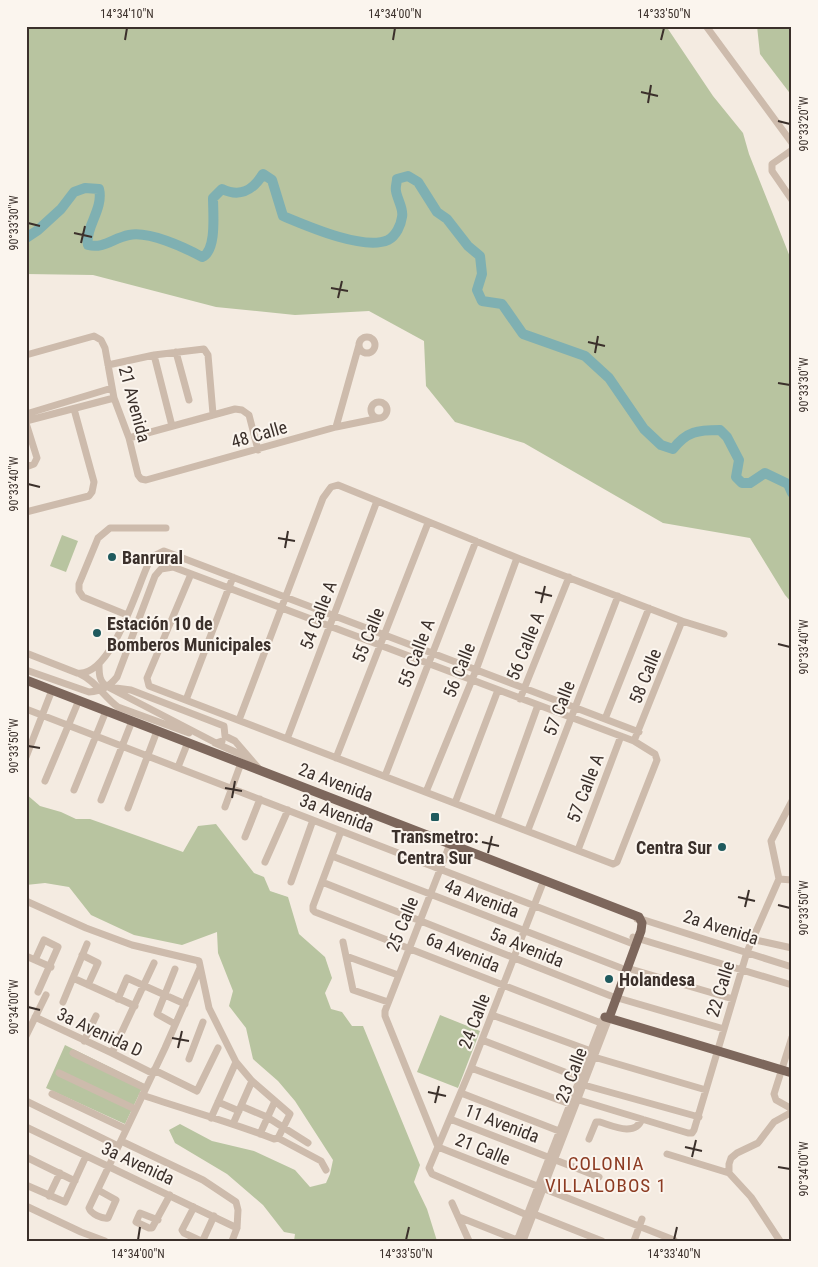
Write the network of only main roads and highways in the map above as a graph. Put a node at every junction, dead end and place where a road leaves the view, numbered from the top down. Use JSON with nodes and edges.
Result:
{"nodes":[{"id":1,"x":26,"y":680,"type":"edge"},
{"id":2,"x":637,"y":918,"type":"joint"},
{"id":3,"x":604,"y":1019,"type":"joint"},
{"id":4,"x":792,"y":1073,"type":"edge"}],
"edges":[{"from":1,"to":2,"type":"main road","name":"2a Avenida"},
{"from":2,"to":3,"type":"main road","name":"23 Calle"},
{"from":3,"to":4,"type":"main road","name":"6a Avenida"}]}
